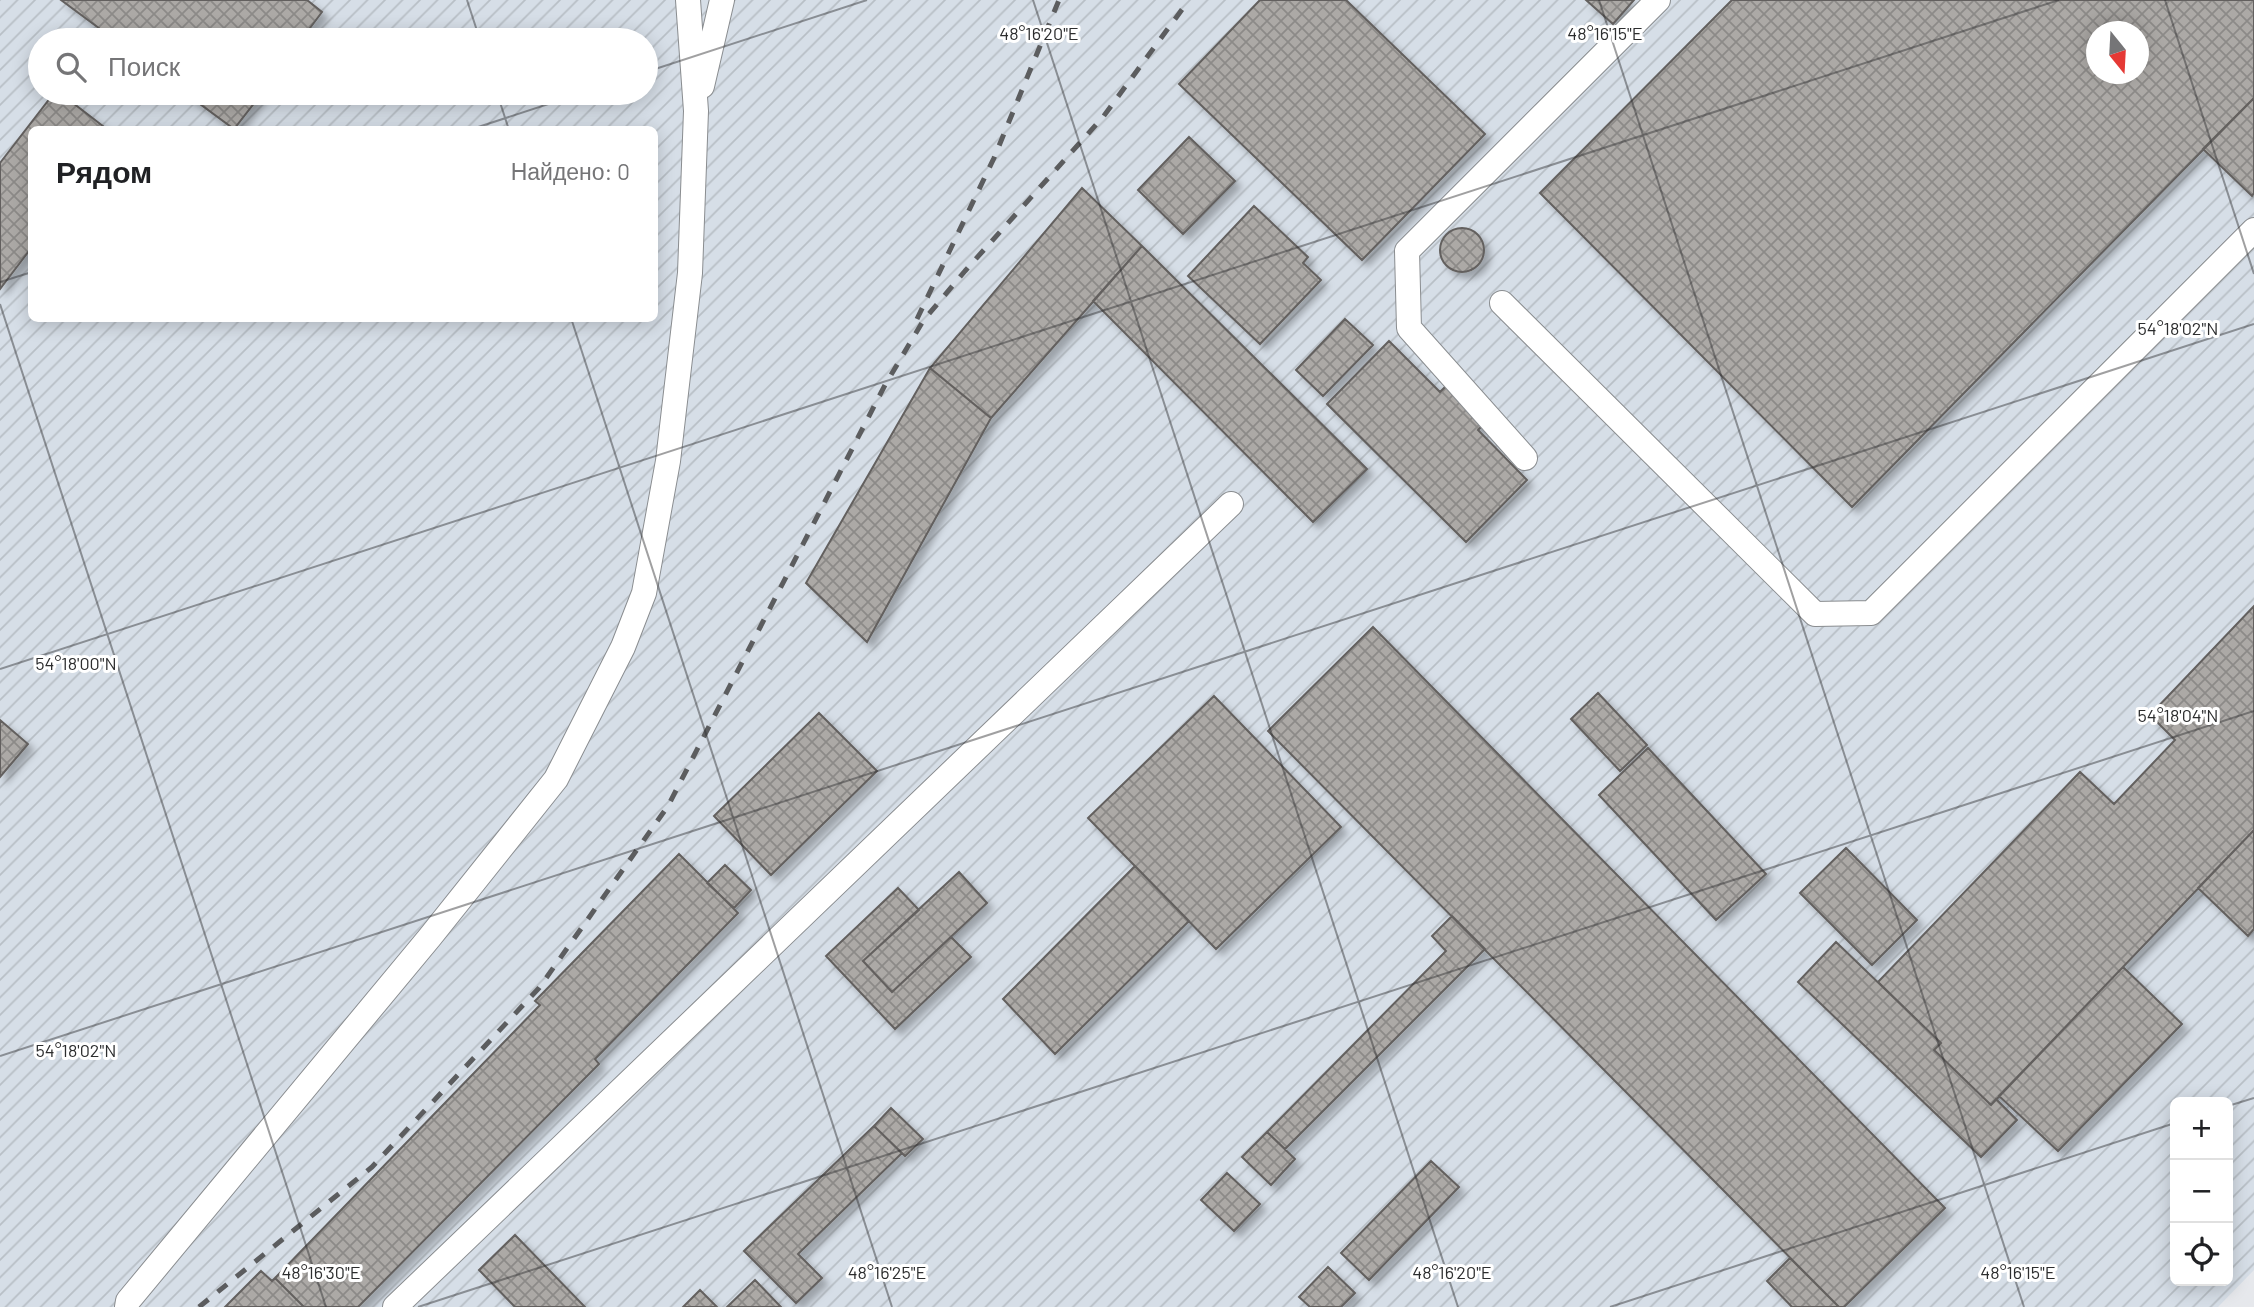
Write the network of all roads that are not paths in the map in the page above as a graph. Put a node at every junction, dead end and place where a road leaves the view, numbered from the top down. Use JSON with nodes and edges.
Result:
{"nodes":[{"id":1,"x":688,"y":0,"type":"edge"},
{"id":2,"x":722,"y":0,"type":"edge"},
{"id":3,"x":1658,"y":0,"type":"edge"},
{"id":4,"x":696,"y":111,"type":"junction"},
{"id":5,"x":2254,"y":230,"type":"edge"},
{"id":6,"x":1502,"y":303,"type":"dead end"},
{"id":7,"x":1525,"y":458,"type":"dead end"},
{"id":8,"x":1231,"y":505,"type":"dead end"},
{"id":9,"x":127,"y":1307,"type":"edge"},
{"id":10,"x":395,"y":1307,"type":"edge"}],
"edges":[{"from":1,"to":4,"type":"lane"},
{"from":2,"to":4,"type":"lane"},
{"from":3,"to":7,"type":"lane"},
{"from":4,"to":9,"type":"lane"},
{"from":5,"to":6,"type":"lane"},
{"from":8,"to":10,"type":"lane"}]}
